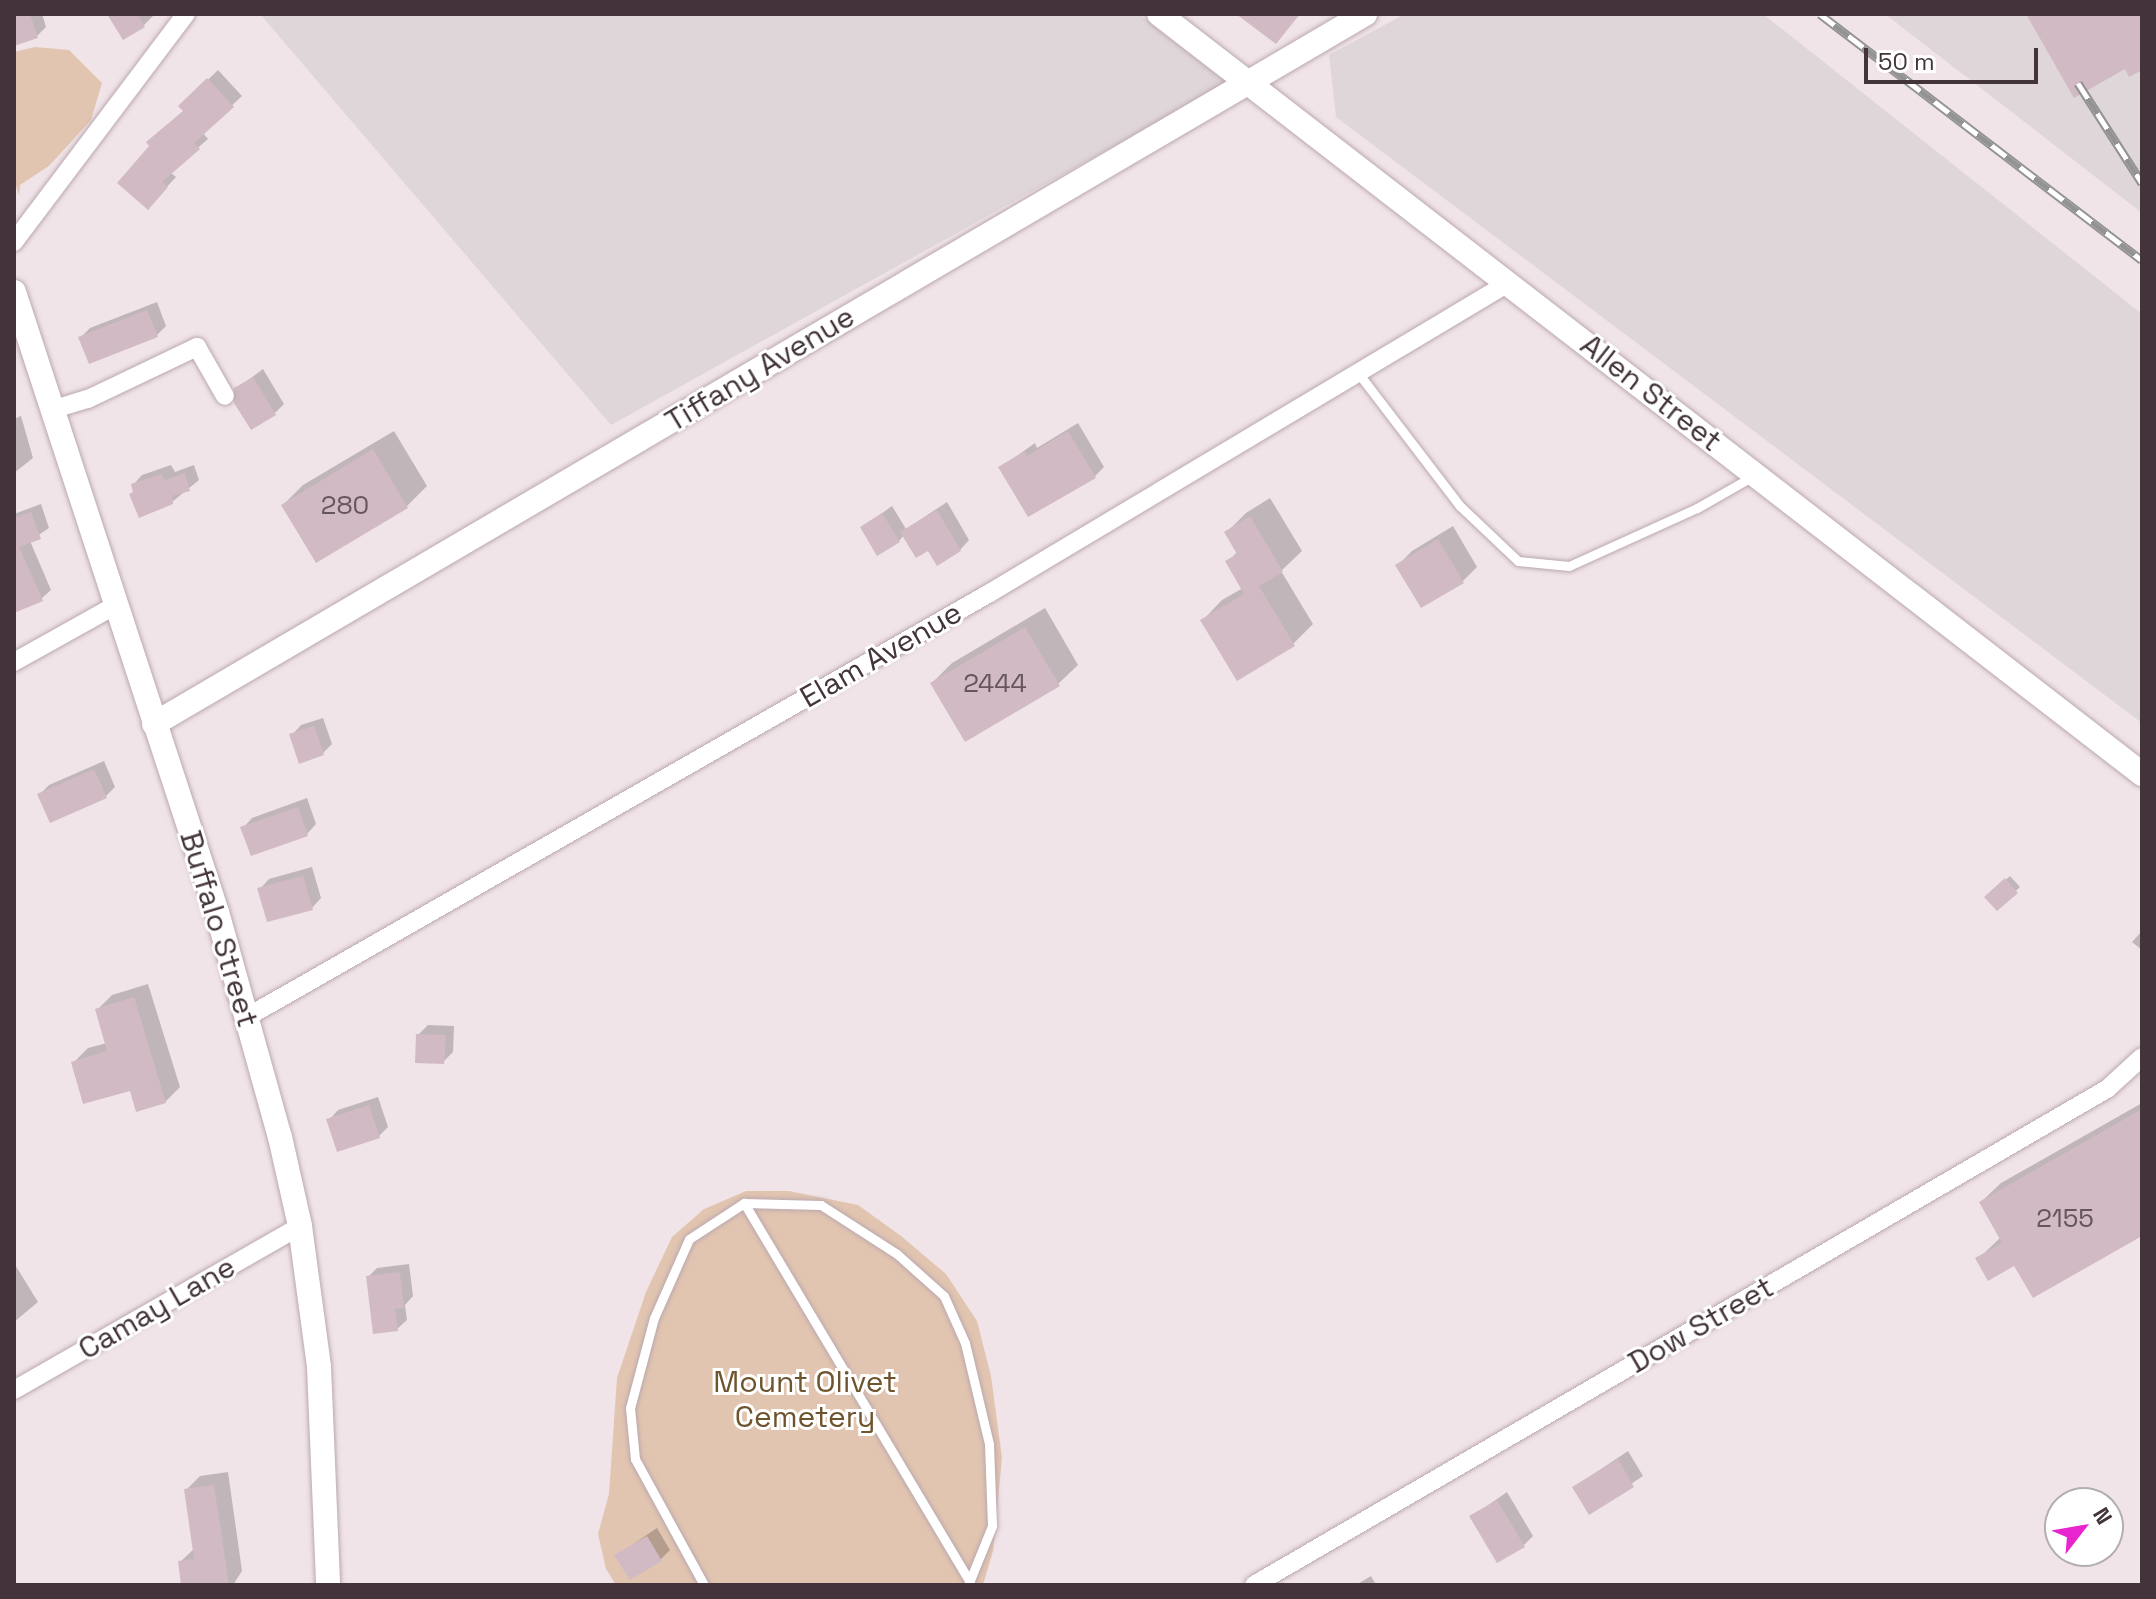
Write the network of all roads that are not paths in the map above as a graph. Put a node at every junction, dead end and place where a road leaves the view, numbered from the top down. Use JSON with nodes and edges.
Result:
{"nodes":[{"id":1,"x":186,"y":14,"type":"edge"},
{"id":2,"x":1159,"y":14,"type":"edge"},
{"id":3,"x":1365,"y":14,"type":"edge"},
{"id":4,"x":1247,"y":81,"type":"junction"},
{"id":5,"x":14,"y":242,"type":"edge"},
{"id":6,"x":1508,"y":283,"type":"junction"},
{"id":7,"x":14,"y":292,"type":"edge"},
{"id":8,"x":1359,"y":374,"type":"junction"},
{"id":9,"x":225,"y":396,"type":"dead end"},
{"id":10,"x":51,"y":410,"type":"junction"},
{"id":11,"x":1756,"y":474,"type":"junction"},
{"id":12,"x":114,"y":606,"type":"junction"},
{"id":13,"x":14,"y":662,"type":"edge"},
{"id":14,"x":154,"y":724,"type":"junction"},
{"id":15,"x":2142,"y":774,"type":"edge"},
{"id":16,"x":247,"y":1017,"type":"junction"},
{"id":17,"x":2142,"y":1057,"type":"edge"},
{"id":18,"x":744,"y":1203,"type":"junction"},
{"id":19,"x":300,"y":1226,"type":"junction"},
{"id":20,"x":14,"y":1390,"type":"edge"},
{"id":21,"x":969,"y":1583,"type":"edge"},
{"id":22,"x":328,"y":1585,"type":"edge"},
{"id":23,"x":704,"y":1585,"type":"edge"},
{"id":24,"x":1254,"y":1585,"type":"edge"}],
"edges":[{"from":1,"to":5,"type":"street"},
{"from":2,"to":4,"type":"street","name":"Allen Street"},
{"from":3,"to":4,"type":"street","name":"Tiffany Avenue"},
{"from":4,"to":6,"type":"street","name":"Allen Street"},
{"from":4,"to":14,"type":"street","name":"Tiffany Avenue"},
{"from":6,"to":8,"type":"street","name":"Elam Avenue"},
{"from":6,"to":11,"type":"street","name":"Allen Street"},
{"from":7,"to":10,"type":"street","name":"Buffalo Street"},
{"from":8,"to":11,"type":"lane"},
{"from":8,"to":16,"type":"street","name":"Elam Avenue"},
{"from":9,"to":10,"type":"street"},
{"from":10,"to":12,"type":"street","name":"Buffalo Street"},
{"from":11,"to":15,"type":"street","name":"Allen Street"},
{"from":12,"to":13,"type":"street"},
{"from":12,"to":14,"type":"street","name":"Buffalo Street"},
{"from":14,"to":16,"type":"street","name":"Buffalo Street"},
{"from":16,"to":19,"type":"street","name":"Buffalo Street"},
{"from":17,"to":24,"type":"street","name":"Dow Street"},
{"from":18,"to":21,"type":"lane"},
{"from":18,"to":21,"type":"lane"},
{"from":18,"to":23,"type":"lane"},
{"from":19,"to":20,"type":"street","name":"Camay Lane"},
{"from":19,"to":22,"type":"street","name":"Buffalo Street"}]}
